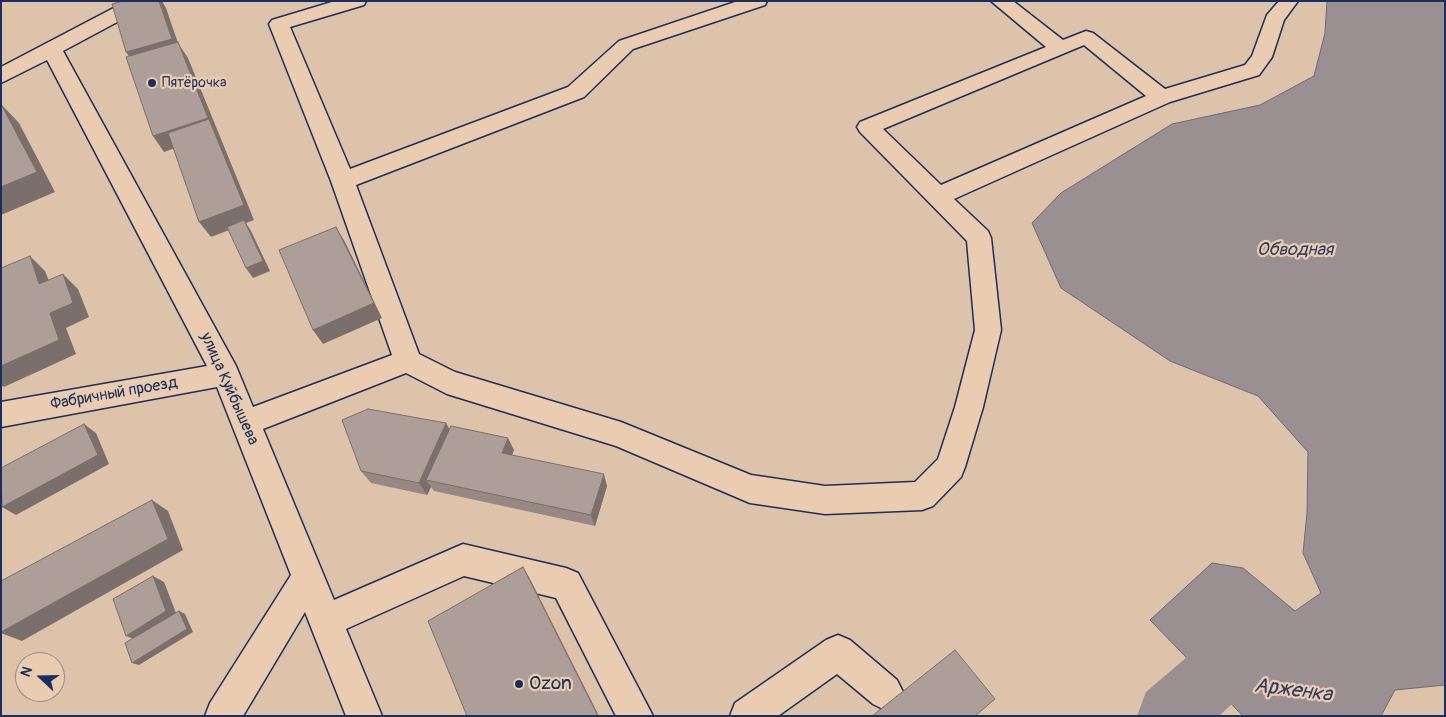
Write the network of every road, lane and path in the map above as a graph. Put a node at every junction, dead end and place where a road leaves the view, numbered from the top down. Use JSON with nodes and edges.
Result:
{"nodes":[{"id":1,"x":142,"y":1,"type":"edge"},
{"id":2,"x":356,"y":1,"type":"edge"},
{"id":3,"x":758,"y":1,"type":"edge"},
{"id":4,"x":1000,"y":1,"type":"edge"},
{"id":5,"x":1289,"y":1,"type":"edge"},
{"id":6,"x":1061,"y":48,"type":"junction"},
{"id":7,"x":52,"y":49,"type":"junction"},
{"id":8,"x":1,"y":76,"type":"edge"},
{"id":9,"x":1162,"y":97,"type":"junction"},
{"id":10,"x":343,"y":181,"type":"junction"},
{"id":11,"x":938,"y":196,"type":"junction"},
{"id":12,"x":408,"y":361,"type":"junction"},
{"id":13,"x":226,"y":374,"type":"junction"},
{"id":14,"x":1,"y":415,"type":"edge"},
{"id":15,"x":246,"y":422,"type":"junction"},
{"id":16,"x":308,"y":577,"type":"junction"},
{"id":17,"x":326,"y":621,"type":"junction"},
{"id":18,"x":885,"y":692,"type":"dead end"},
{"id":19,"x":765,"y":711,"type":"edge"},
{"id":20,"x":223,"y":716,"type":"edge"},
{"id":21,"x":364,"y":716,"type":"edge"},
{"id":22,"x":635,"y":716,"type":"edge"}],
"edges":[{"from":1,"to":7,"type":"street"},
{"from":2,"to":10,"type":"street"},
{"from":3,"to":10,"type":"street"},
{"from":4,"to":6,"type":"street"},
{"from":5,"to":9,"type":"street"},
{"from":6,"to":9,"type":"street"},
{"from":6,"to":11,"type":"street"},
{"from":7,"to":8,"type":"street"},
{"from":7,"to":13,"type":"street","name":"улица Куйбышева"},
{"from":9,"to":11,"type":"street"},
{"from":10,"to":12,"type":"street"},
{"from":11,"to":12,"type":"street"},
{"from":12,"to":15,"type":"street"},
{"from":13,"to":14,"type":"street","name":"Фабричный проезд"},
{"from":13,"to":15,"type":"street","name":"улица Куйбышева"},
{"from":15,"to":16,"type":"street","name":"улица Куйбышева"},
{"from":16,"to":17,"type":"street","name":"улица Куйбышева"},
{"from":16,"to":20,"type":"street"},
{"from":17,"to":21,"type":"street","name":"улица Куйбышева"},
{"from":17,"to":22,"type":"street"},
{"from":18,"to":19,"type":"street"}]}
